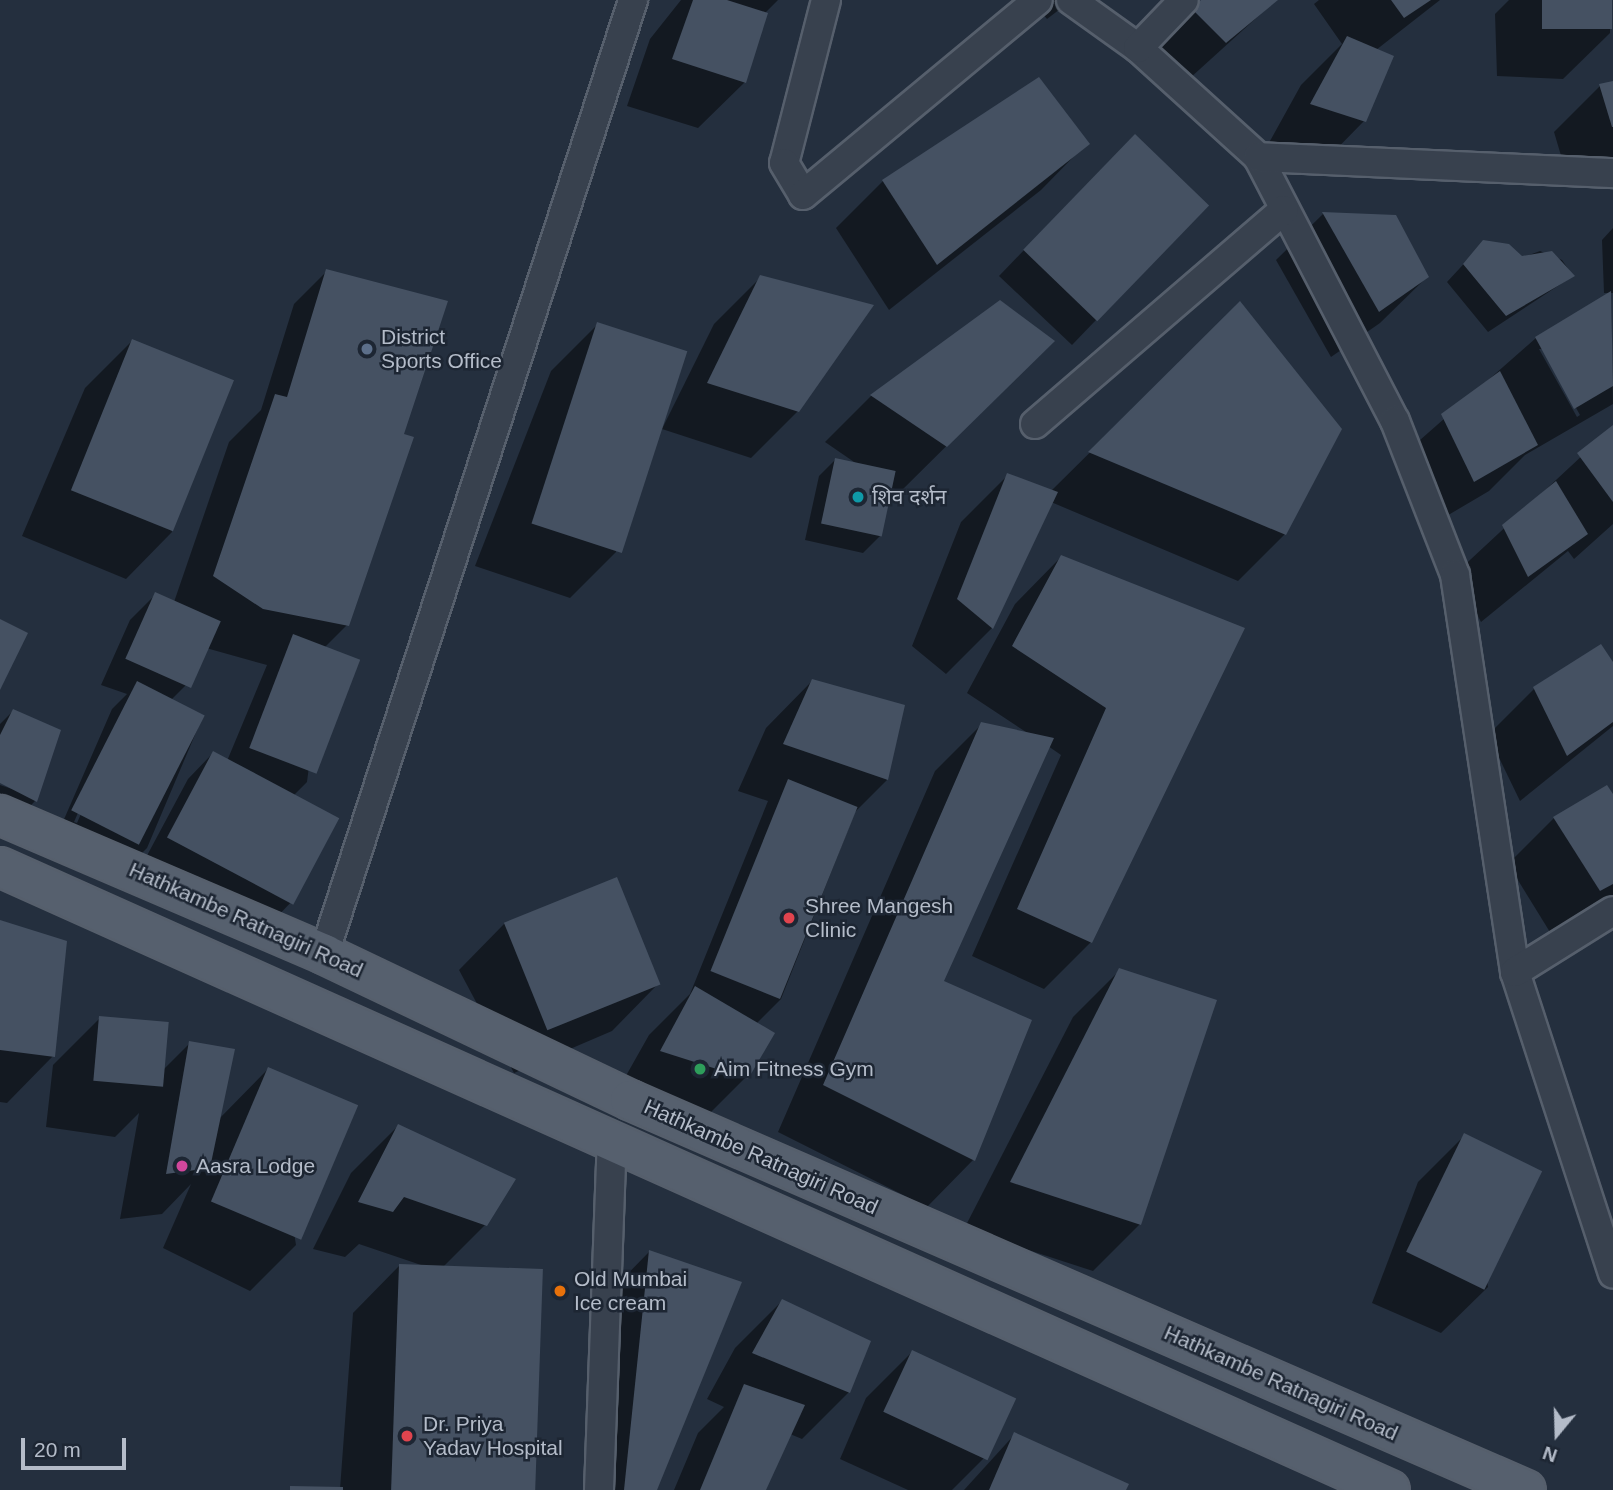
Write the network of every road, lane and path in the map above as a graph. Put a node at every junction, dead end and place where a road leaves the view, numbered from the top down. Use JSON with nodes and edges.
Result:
{"nodes":[{"id":1,"x":633,"y":0,"type":"edge"},
{"id":2,"x":826,"y":0,"type":"edge"},
{"id":3,"x":1038,"y":0,"type":"edge"},
{"id":4,"x":1070,"y":0,"type":"edge"},
{"id":5,"x":1184,"y":0,"type":"edge"},
{"id":6,"x":1138,"y":48,"type":"junction"},
{"id":7,"x":1258,"y":157,"type":"junction"},
{"id":8,"x":1613,"y":173,"type":"edge"},
{"id":9,"x":1284,"y":211,"type":"junction"},
{"id":10,"x":1035,"y":424,"type":"dead end"},
{"id":11,"x":0,"y":815,"type":"edge"},
{"id":12,"x":0,"y":867,"type":"edge"},
{"id":13,"x":1613,"y":911,"type":"edge"},
{"id":14,"x":324,"y":954,"type":"junction"},
{"id":15,"x":1515,"y":972,"type":"junction"},
{"id":16,"x":612,"y":1139,"type":"junction"},
{"id":17,"x":1613,"y":1273,"type":"edge"},
{"id":18,"x":599,"y":1490,"type":"edge"},
{"id":19,"x":1390,"y":1490,"type":"edge"},
{"id":20,"x":1526,"y":1490,"type":"edge"}],
"edges":[{"from":1,"to":14,"type":"street"},
{"from":2,"to":3,"type":"street"},
{"from":4,"to":6,"type":"street"},
{"from":5,"to":6,"type":"street"},
{"from":6,"to":7,"type":"street"},
{"from":7,"to":8,"type":"street"},
{"from":7,"to":9,"type":"street"},
{"from":9,"to":10,"type":"street"},
{"from":9,"to":15,"type":"street"},
{"from":11,"to":14,"type":"main road","name":"Hathkambe Ratnagiri Road"},
{"from":12,"to":16,"type":"main road"},
{"from":13,"to":15,"type":"street"},
{"from":14,"to":20,"type":"main road","name":"Hathkambe Ratnagiri Road"},
{"from":15,"to":17,"type":"street"},
{"from":16,"to":18,"type":"street"},
{"from":16,"to":19,"type":"main road"}]}
